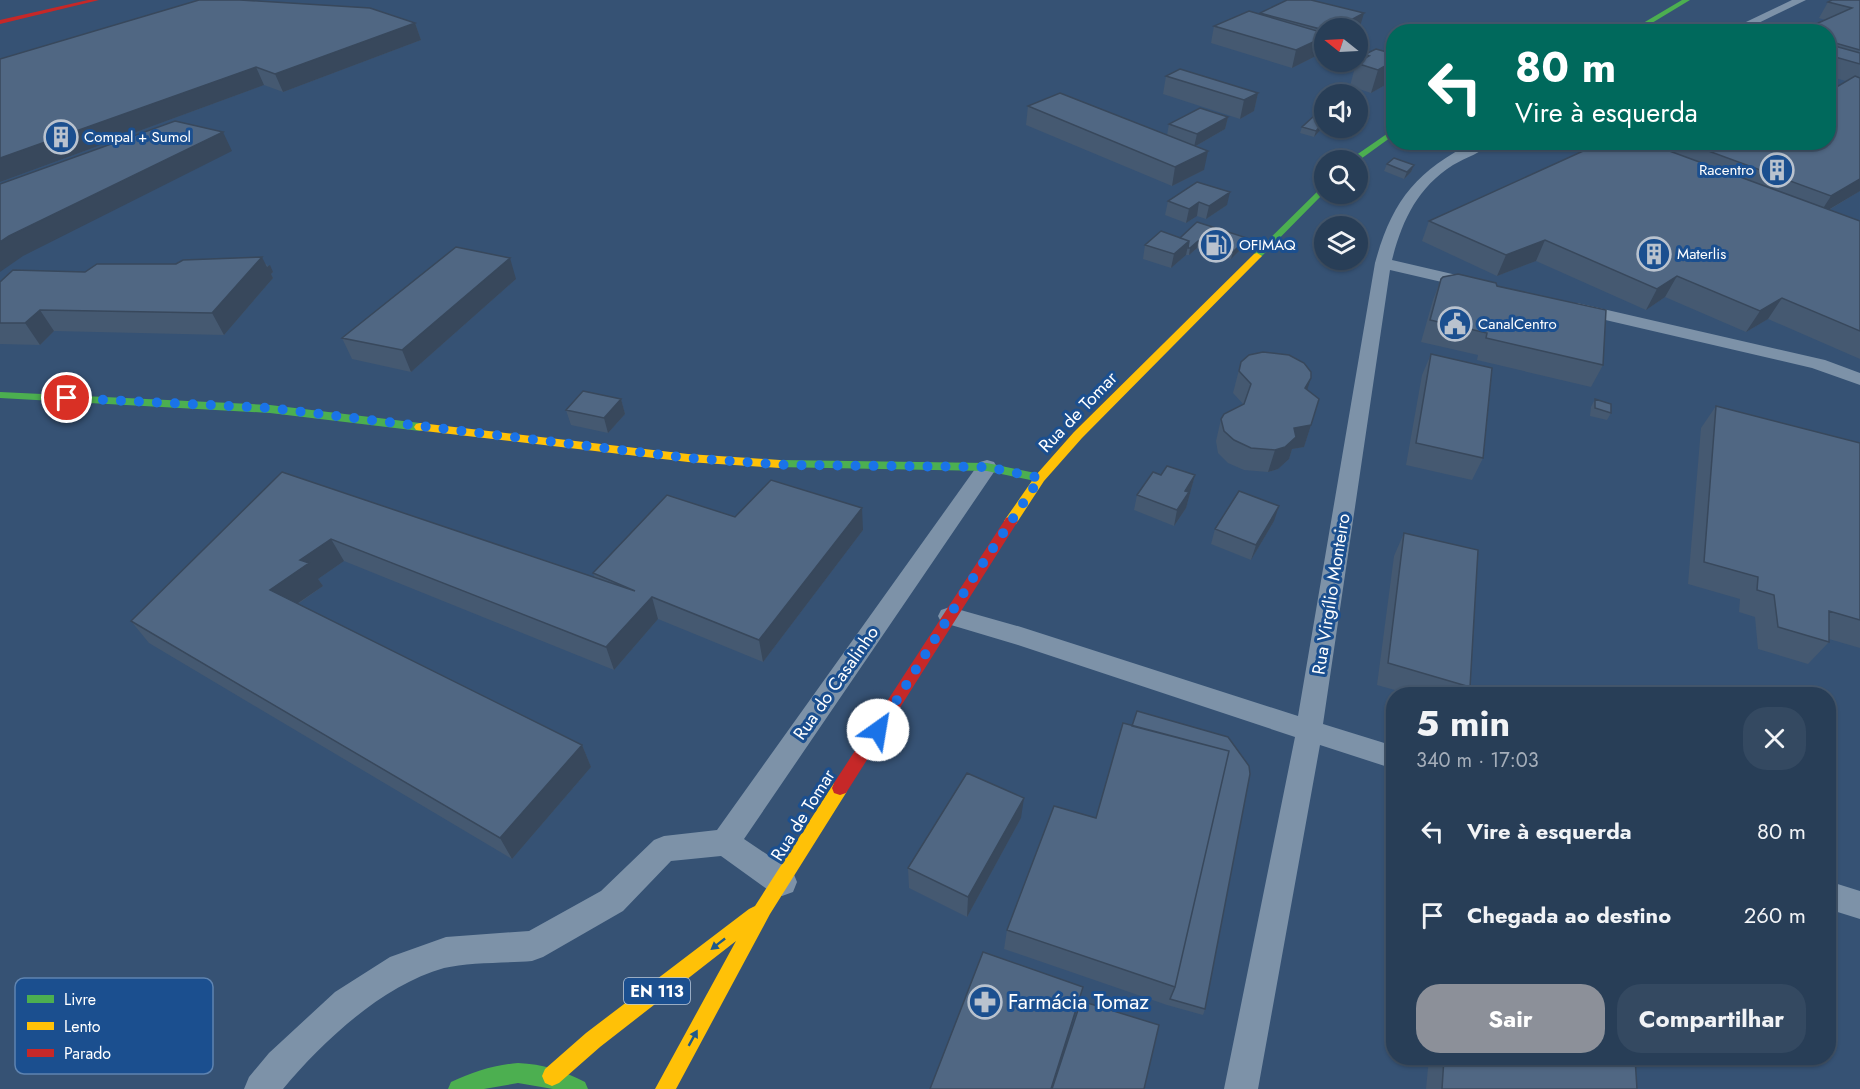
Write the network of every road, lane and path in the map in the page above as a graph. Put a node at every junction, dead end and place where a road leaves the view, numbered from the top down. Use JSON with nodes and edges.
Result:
{"nodes":[{"id":1,"x":71,"y":0,"type":"edge"},
{"id":2,"x":96,"y":0,"type":"edge"},
{"id":3,"x":1687,"y":0,"type":"edge"},
{"id":4,"x":1801,"y":0,"type":"edge"},
{"id":5,"x":1663,"y":7,"type":"edge"},
{"id":6,"x":0,"y":16,"type":"edge"},
{"id":7,"x":0,"y":22,"type":"edge"},
{"id":8,"x":1641,"y":24,"type":"edge"},
{"id":9,"x":1748,"y":24,"type":"edge"},
{"id":10,"x":1386,"y":137,"type":"edge"},
{"id":11,"x":1367,"y":150,"type":"edge"},
{"id":12,"x":1470,"y":150,"type":"edge"},
{"id":13,"x":1314,"y":198,"type":"edge"},
{"id":14,"x":1383,"y":263,"type":"junction"},
{"id":15,"x":1488,"y":288,"type":"edge"},
{"id":16,"x":1558,"y":304,"type":"edge"},
{"id":17,"x":1860,"y":379,"type":"edge"},
{"id":18,"x":0,"y":395,"type":"edge"},
{"id":19,"x":987,"y":467,"type":"junction"},
{"id":20,"x":1040,"y":478,"type":"junction"},
{"id":21,"x":950,"y":616,"type":"junction"},
{"id":22,"x":1309,"y":731,"type":"junction"},
{"id":23,"x":1386,"y":755,"type":"edge"},
{"id":24,"x":725,"y":842,"type":"junction"},
{"id":25,"x":782,"y":882,"type":"junction"},
{"id":26,"x":1836,"y":898,"type":"edge"},
{"id":27,"x":1860,"y":905,"type":"edge"},
{"id":28,"x":765,"y":908,"type":"junction"},
{"id":29,"x":552,"y":1076,"type":"junction"},
{"id":30,"x":261,"y":1089,"type":"edge"},
{"id":31,"x":458,"y":1089,"type":"edge"},
{"id":32,"x":578,"y":1089,"type":"edge"},
{"id":33,"x":665,"y":1089,"type":"edge"},
{"id":34,"x":1241,"y":1089,"type":"edge"}],
"edges":[{"from":1,"to":6,"type":"main road"},
{"from":2,"to":7,"type":"main road"},
{"from":3,"to":5,"type":"main road"},
{"from":4,"to":9,"type":"street"},
{"from":5,"to":8,"type":"main road"},
{"from":10,"to":11,"type":"main road"},
{"from":12,"to":14,"type":"street","name":"Rua Virgílio Monteiro"},
{"from":13,"to":20,"type":"main road","name":"Rua de Tomar","number":"EN 113"},
{"from":14,"to":15,"type":"street"},
{"from":14,"to":22,"type":"street","name":"Rua Virgílio Monteiro"},
{"from":16,"to":17,"type":"street"},
{"from":18,"to":19,"type":"main road"},
{"from":19,"to":20,"type":"main road"},
{"from":19,"to":24,"type":"street","name":"Rua do Casalinho"},
{"from":20,"to":21,"type":"main road","name":"Rua de Tomar","number":"EN 113"},
{"from":21,"to":22,"type":"street"},
{"from":21,"to":25,"type":"main road","name":"Rua de Tomar","number":"EN 113"},
{"from":22,"to":23,"type":"street"},
{"from":22,"to":34,"type":"street","name":"Rua Virgílio Monteiro"},
{"from":24,"to":25,"type":"street"},
{"from":24,"to":30,"type":"street"},
{"from":25,"to":28,"type":"main road","name":"Rua de Tomar","number":"EN 113"},
{"from":26,"to":27,"type":"street"},
{"from":28,"to":29,"type":"main road","name":"Rua de Tomar","number":"EN 113","one_way":true},
{"from":33,"to":28,"type":"main road","name":"Rua de Tomar","number":"EN 113","one_way":true},
{"from":29,"to":31,"type":"main road"},
{"from":29,"to":32,"type":"main road"}]}
